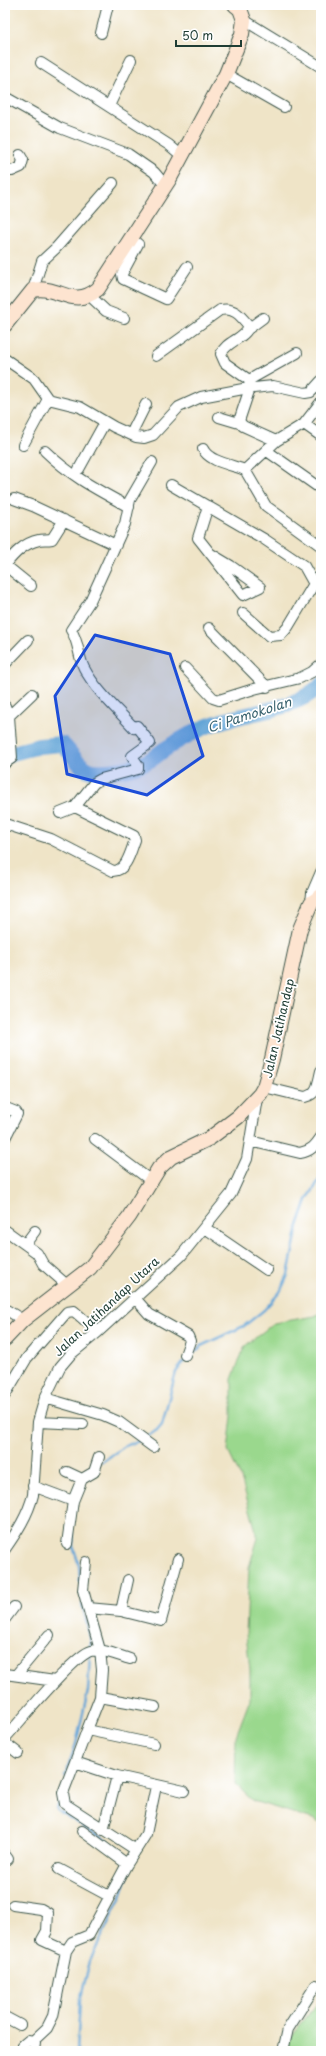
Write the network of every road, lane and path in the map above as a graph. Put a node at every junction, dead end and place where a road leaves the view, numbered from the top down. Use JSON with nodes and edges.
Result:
{"nodes":[{"id":1,"x":108,"y":5,"type":"edge"},
{"id":2,"x":240,"y":10,"type":"edge"},
{"id":3,"x":101,"y":33,"type":"dead end"},
{"id":4,"x":131,"y":60,"type":"dead end"},
{"id":5,"x":41,"y":63,"type":"dead end"},
{"id":6,"x":321,"y":66,"type":"edge"},
{"id":7,"x":226,"y":74,"type":"junction"},
{"id":8,"x":5,"y":97,"type":"edge"},
{"id":9,"x":109,"y":106,"type":"junction"},
{"id":10,"x":284,"y":107,"type":"dead end"},
{"id":11,"x":20,"y":155,"type":"dead end"},
{"id":12,"x":182,"y":156,"type":"junction"},
{"id":13,"x":5,"y":170,"type":"edge"},
{"id":14,"x":113,"y":183,"type":"dead end"},
{"id":15,"x":165,"y":185,"type":"junction"},
{"id":16,"x":130,"y":239,"type":"junction"},
{"id":17,"x":187,"y":267,"type":"dead end"},
{"id":18,"x":33,"y":290,"type":"junction"},
{"id":19,"x":90,"y":296,"type":"junction"},
{"id":20,"x":8,"y":316,"type":"edge"},
{"id":21,"x":124,"y":318,"type":"dead end"},
{"id":22,"x":263,"y":318,"type":"dead end"},
{"id":23,"x":248,"y":329,"type":"junction"},
{"id":24,"x":297,"y":353,"type":"dead end"},
{"id":25,"x":156,"y":356,"type":"dead end"},
{"id":26,"x":5,"y":359,"type":"edge"},
{"id":27,"x":321,"y":381,"type":"edge"},
{"id":28,"x":249,"y":384,"type":"junction"},
{"id":29,"x":48,"y":399,"type":"junction"},
{"id":30,"x":321,"y":402,"type":"edge"},
{"id":31,"x":146,"y":404,"type":"dead end"},
{"id":32,"x":219,"y":417,"type":"dead end"},
{"id":33,"x":105,"y":422,"type":"junction"},
{"id":34,"x":239,"y":423,"type":"junction"},
{"id":35,"x":304,"y":424,"type":"junction"},
{"id":36,"x":131,"y":434,"type":"junction"},
{"id":37,"x":321,"y":436,"type":"edge"},
{"id":38,"x":276,"y":441,"type":"junction"},
{"id":39,"x":23,"y":445,"type":"dead end"},
{"id":40,"x":203,"y":449,"type":"dead end"},
{"id":41,"x":46,"y":450,"type":"dead end"},
{"id":42,"x":267,"y":451,"type":"junction"},
{"id":43,"x":152,"y":462,"type":"dead end"},
{"id":44,"x":79,"y":469,"type":"dead end"},
{"id":45,"x":245,"y":470,"type":"junction"},
{"id":46,"x":171,"y":485,"type":"dead end"},
{"id":47,"x":321,"y":489,"type":"edge"},
{"id":48,"x":14,"y":500,"type":"dead end"},
{"id":49,"x":208,"y":506,"type":"junction"},
{"id":50,"x":129,"y":507,"type":"junction"},
{"id":51,"x":64,"y":520,"type":"junction"},
{"id":52,"x":116,"y":546,"type":"junction"},
{"id":53,"x":321,"y":546,"type":"edge"},
{"id":54,"x":211,"y":554,"type":"junction"},
{"id":55,"x":5,"y":565,"type":"edge"},
{"id":56,"x":318,"y":585,"type":"edge"},
{"id":57,"x":31,"y":586,"type":"dead end"},
{"id":58,"x":243,"y":613,"type":"dead end"},
{"id":59,"x":209,"y":628,"type":"dead end"},
{"id":60,"x":28,"y":640,"type":"dead end"},
{"id":61,"x":5,"y":664,"type":"edge"},
{"id":62,"x":321,"y":664,"type":"edge"},
{"id":63,"x":185,"y":668,"type":"dead end"},
{"id":64,"x":267,"y":687,"type":"junction"},
{"id":65,"x":32,"y":694,"type":"dead end"},
{"id":66,"x":5,"y":706,"type":"edge"},
{"id":67,"x":9,"y":716,"type":"junction"},
{"id":68,"x":8,"y":760,"type":"edge"},
{"id":69,"x":75,"y":807,"type":"junction"},
{"id":70,"x":60,"y":813,"type":"dead end"},
{"id":71,"x":5,"y":824,"type":"edge"},
{"id":72,"x":321,"y":872,"type":"edge"},
{"id":73,"x":316,"y":900,"type":"edge"},
{"id":74,"x":321,"y":1071,"type":"edge"},
{"id":75,"x":260,"y":1093,"type":"junction"},
{"id":76,"x":6,"y":1108,"type":"dead end"},
{"id":77,"x":7,"y":1127,"type":"edge"},
{"id":78,"x":321,"y":1137,"type":"edge"},
{"id":79,"x":5,"y":1138,"type":"edge"},
{"id":80,"x":95,"y":1139,"type":"dead end"},
{"id":81,"x":250,"y":1141,"type":"junction"},
{"id":82,"x":150,"y":1180,"type":"junction"},
{"id":83,"x":205,"y":1228,"type":"junction"},
{"id":84,"x":5,"y":1230,"type":"edge"},
{"id":85,"x":35,"y":1231,"type":"dead end"},
{"id":86,"x":26,"y":1243,"type":"junction"},
{"id":87,"x":267,"y":1270,"type":"dead end"},
{"id":88,"x":68,"y":1286,"type":"junction"},
{"id":89,"x":134,"y":1297,"type":"junction"},
{"id":90,"x":5,"y":1309,"type":"edge"},
{"id":91,"x":23,"y":1320,"type":"junction"},
{"id":92,"x":98,"y":1332,"type":"junction"},
{"id":93,"x":5,"y":1339,"type":"edge"},
{"id":94,"x":185,"y":1355,"type":"dead end"},
{"id":95,"x":5,"y":1394,"type":"edge"},
{"id":96,"x":45,"y":1398,"type":"junction"},
{"id":97,"x":38,"y":1422,"type":"junction"},
{"id":98,"x":83,"y":1424,"type":"dead end"},
{"id":99,"x":153,"y":1447,"type":"dead end"},
{"id":100,"x":99,"y":1457,"type":"dead end"},
{"id":101,"x":68,"y":1472,"type":"dead end"},
{"id":102,"x":82,"y":1479,"type":"junction"},
{"id":103,"x":33,"y":1486,"type":"junction"},
{"id":104,"x":73,"y":1501,"type":"junction"},
{"id":105,"x":67,"y":1544,"type":"dead end"},
{"id":106,"x":5,"y":1549,"type":"edge"},
{"id":107,"x":178,"y":1559,"type":"dead end"},
{"id":108,"x":86,"y":1562,"type":"dead end"},
{"id":109,"x":128,"y":1580,"type":"dead end"},
{"id":110,"x":14,"y":1607,"type":"dead end"},
{"id":111,"x":88,"y":1608,"type":"junction"},
{"id":112,"x":121,"y":1611,"type":"junction"},
{"id":113,"x":6,"y":1618,"type":"edge"},
{"id":114,"x":49,"y":1635,"type":"dead end"},
{"id":115,"x":100,"y":1650,"type":"junction"},
{"id":116,"x":130,"y":1659,"type":"dead end"},
{"id":117,"x":5,"y":1674,"type":"edge"},
{"id":118,"x":16,"y":1675,"type":"junction"},
{"id":119,"x":55,"y":1681,"type":"junction"},
{"id":120,"x":100,"y":1697,"type":"junction"},
{"id":121,"x":155,"y":1707,"type":"dead end"},
{"id":122,"x":87,"y":1730,"type":"junction"},
{"id":123,"x":5,"y":1738,"type":"edge"},
{"id":124,"x":5,"y":1743,"type":"edge"},
{"id":125,"x":154,"y":1744,"type":"dead end"},
{"id":126,"x":18,"y":1753,"type":"dead end"},
{"id":127,"x":75,"y":1762,"type":"junction"},
{"id":128,"x":117,"y":1776,"type":"junction"},
{"id":129,"x":156,"y":1786,"type":"junction"},
{"id":130,"x":184,"y":1791,"type":"dead end"},
{"id":131,"x":103,"y":1830,"type":"junction"},
{"id":132,"x":82,"y":1831,"type":"dead end"},
{"id":133,"x":136,"y":1850,"type":"junction"},
{"id":134,"x":127,"y":1864,"type":"junction"},
{"id":135,"x":59,"y":1868,"type":"dead end"},
{"id":136,"x":109,"y":1896,"type":"junction"},
{"id":137,"x":13,"y":1905,"type":"dead end"},
{"id":138,"x":66,"y":1951,"type":"junction"},
{"id":139,"x":316,"y":1986,"type":"dead end"},
{"id":140,"x":5,"y":2017,"type":"edge"},
{"id":141,"x":20,"y":2025,"type":"dead end"},
{"id":142,"x":34,"y":2046,"type":"edge"},
{"id":143,"x":25,"y":2051,"type":"edge"},
{"id":144,"x":283,"y":2051,"type":"edge"}],
"edges":[{"from":1,"to":3,"type":"street"},
{"from":2,"to":6,"type":"street"},
{"from":2,"to":7,"type":"street"},
{"from":4,"to":9,"type":"street"},
{"from":5,"to":9,"type":"street"},
{"from":7,"to":10,"type":"street"},
{"from":7,"to":12,"type":"street"},
{"from":8,"to":15,"type":"street"},
{"from":9,"to":12,"type":"street"},
{"from":11,"to":13,"type":"street"},
{"from":12,"to":15,"type":"street"},
{"from":14,"to":18,"type":"street"},
{"from":15,"to":16,"type":"street"},
{"from":16,"to":17,"type":"street"},
{"from":16,"to":19,"type":"street"},
{"from":18,"to":19,"type":"street"},
{"from":18,"to":20,"type":"street"},
{"from":19,"to":21,"type":"street"},
{"from":22,"to":23,"type":"street"},
{"from":23,"to":25,"type":"street"},
{"from":23,"to":28,"type":"street"},
{"from":24,"to":28,"type":"street"},
{"from":26,"to":29,"type":"street"},
{"from":27,"to":28,"type":"street"},
{"from":28,"to":34,"type":"street"},
{"from":28,"to":36,"type":"street"},
{"from":29,"to":33,"type":"street"},
{"from":29,"to":39,"type":"street"},
{"from":30,"to":35,"type":"street"},
{"from":31,"to":36,"type":"street"},
{"from":32,"to":34,"type":"street"},
{"from":33,"to":36,"type":"street"},
{"from":33,"to":44,"type":"street"},
{"from":34,"to":38,"type":"street"},
{"from":35,"to":37,"type":"street"},
{"from":35,"to":38,"type":"street"},
{"from":38,"to":42,"type":"street"},
{"from":40,"to":45,"type":"street"},
{"from":41,"to":50,"type":"street"},
{"from":42,"to":45,"type":"street"},
{"from":42,"to":47,"type":"street"},
{"from":43,"to":50,"type":"street"},
{"from":45,"to":53,"type":"street"},
{"from":46,"to":49,"type":"street"},
{"from":48,"to":51,"type":"street"},
{"from":49,"to":54,"type":"street"},
{"from":49,"to":56,"type":"street"},
{"from":50,"to":52,"type":"street"},
{"from":51,"to":52,"type":"street"},
{"from":51,"to":55,"type":"street"},
{"from":52,"to":69,"type":"street"},
{"from":54,"to":54,"type":"street"},
{"from":55,"to":57,"type":"street"},
{"from":56,"to":58,"type":"street"},
{"from":59,"to":64,"type":"street"},
{"from":60,"to":61,"type":"street"},
{"from":62,"to":64,"type":"street"},
{"from":63,"to":64,"type":"street"},
{"from":65,"to":67,"type":"street"},
{"from":66,"to":67,"type":"street"},
{"from":67,"to":68,"type":"street"},
{"from":69,"to":70,"type":"street"},
{"from":69,"to":71,"type":"street"},
{"from":72,"to":73,"type":"street"},
{"from":73,"to":75,"type":"street","name":"Jalan Jatihandap"},
{"from":74,"to":75,"type":"street"},
{"from":75,"to":81,"type":"street","name":"Jalan Jatihandap Utara"},
{"from":75,"to":82,"type":"street","name":"Jalan Jatihandap"},
{"from":76,"to":77,"type":"street"},
{"from":77,"to":79,"type":"street"},
{"from":78,"to":81,"type":"street"},
{"from":80,"to":82,"type":"street"},
{"from":81,"to":83,"type":"street","name":"Jalan Jatihandap Utara"},
{"from":82,"to":88,"type":"street","name":"Jalan Jatihandap"},
{"from":83,"to":87,"type":"street"},
{"from":83,"to":89,"type":"street","name":"Jalan Jatihandap Utara"},
{"from":84,"to":86,"type":"street"},
{"from":85,"to":86,"type":"street"},
{"from":86,"to":88,"type":"street"},
{"from":88,"to":91,"type":"street","name":"Jalan Jatihandap"},
{"from":89,"to":92,"type":"street","name":"Jalan Jatihandap Utara"},
{"from":89,"to":94,"type":"street"},
{"from":90,"to":91,"type":"street"},
{"from":91,"to":93,"type":"street","name":"Jalan Jatihandap"},
{"from":92,"to":95,"type":"street"},
{"from":92,"to":96,"type":"street","name":"Jalan Jatihandap Utara"},
{"from":96,"to":97,"type":"street","name":"Jalan Jatihandap Utara"},
{"from":96,"to":99,"type":"street"},
{"from":97,"to":98,"type":"street"},
{"from":97,"to":103,"type":"street","name":"Jalan Jatihandap Utara"},
{"from":100,"to":102,"type":"street"},
{"from":101,"to":102,"type":"street"},
{"from":102,"to":104,"type":"street"},
{"from":103,"to":104,"type":"street"},
{"from":103,"to":106,"type":"street","name":"Jalan Jatihandap Utara"},
{"from":104,"to":105,"type":"street"},
{"from":107,"to":112,"type":"street"},
{"from":108,"to":111,"type":"street"},
{"from":109,"to":112,"type":"street"},
{"from":110,"to":113,"type":"street"},
{"from":111,"to":112,"type":"street"},
{"from":111,"to":115,"type":"street"},
{"from":114,"to":118,"type":"street"},
{"from":115,"to":116,"type":"street"},
{"from":115,"to":119,"type":"street"},
{"from":115,"to":120,"type":"street"},
{"from":117,"to":118,"type":"street"},
{"from":118,"to":119,"type":"street"},
{"from":119,"to":123,"type":"street"},
{"from":120,"to":121,"type":"street"},
{"from":120,"to":122,"type":"street"},
{"from":122,"to":125,"type":"street"},
{"from":122,"to":127,"type":"street"},
{"from":124,"to":126,"type":"street"},
{"from":127,"to":128,"type":"street"},
{"from":127,"to":131,"type":"street"},
{"from":128,"to":129,"type":"street"},
{"from":128,"to":131,"type":"street"},
{"from":129,"to":130,"type":"street"},
{"from":129,"to":133,"type":"street"},
{"from":131,"to":133,"type":"street"},
{"from":132,"to":134,"type":"street"},
{"from":133,"to":134,"type":"street"},
{"from":134,"to":136,"type":"street"},
{"from":135,"to":136,"type":"street"},
{"from":136,"to":138,"type":"street"},
{"from":137,"to":138,"type":"street"},
{"from":138,"to":142,"type":"street"},
{"from":139,"to":144,"type":"street"},
{"from":140,"to":141,"type":"street"},
{"from":142,"to":143,"type":"street"}]}
